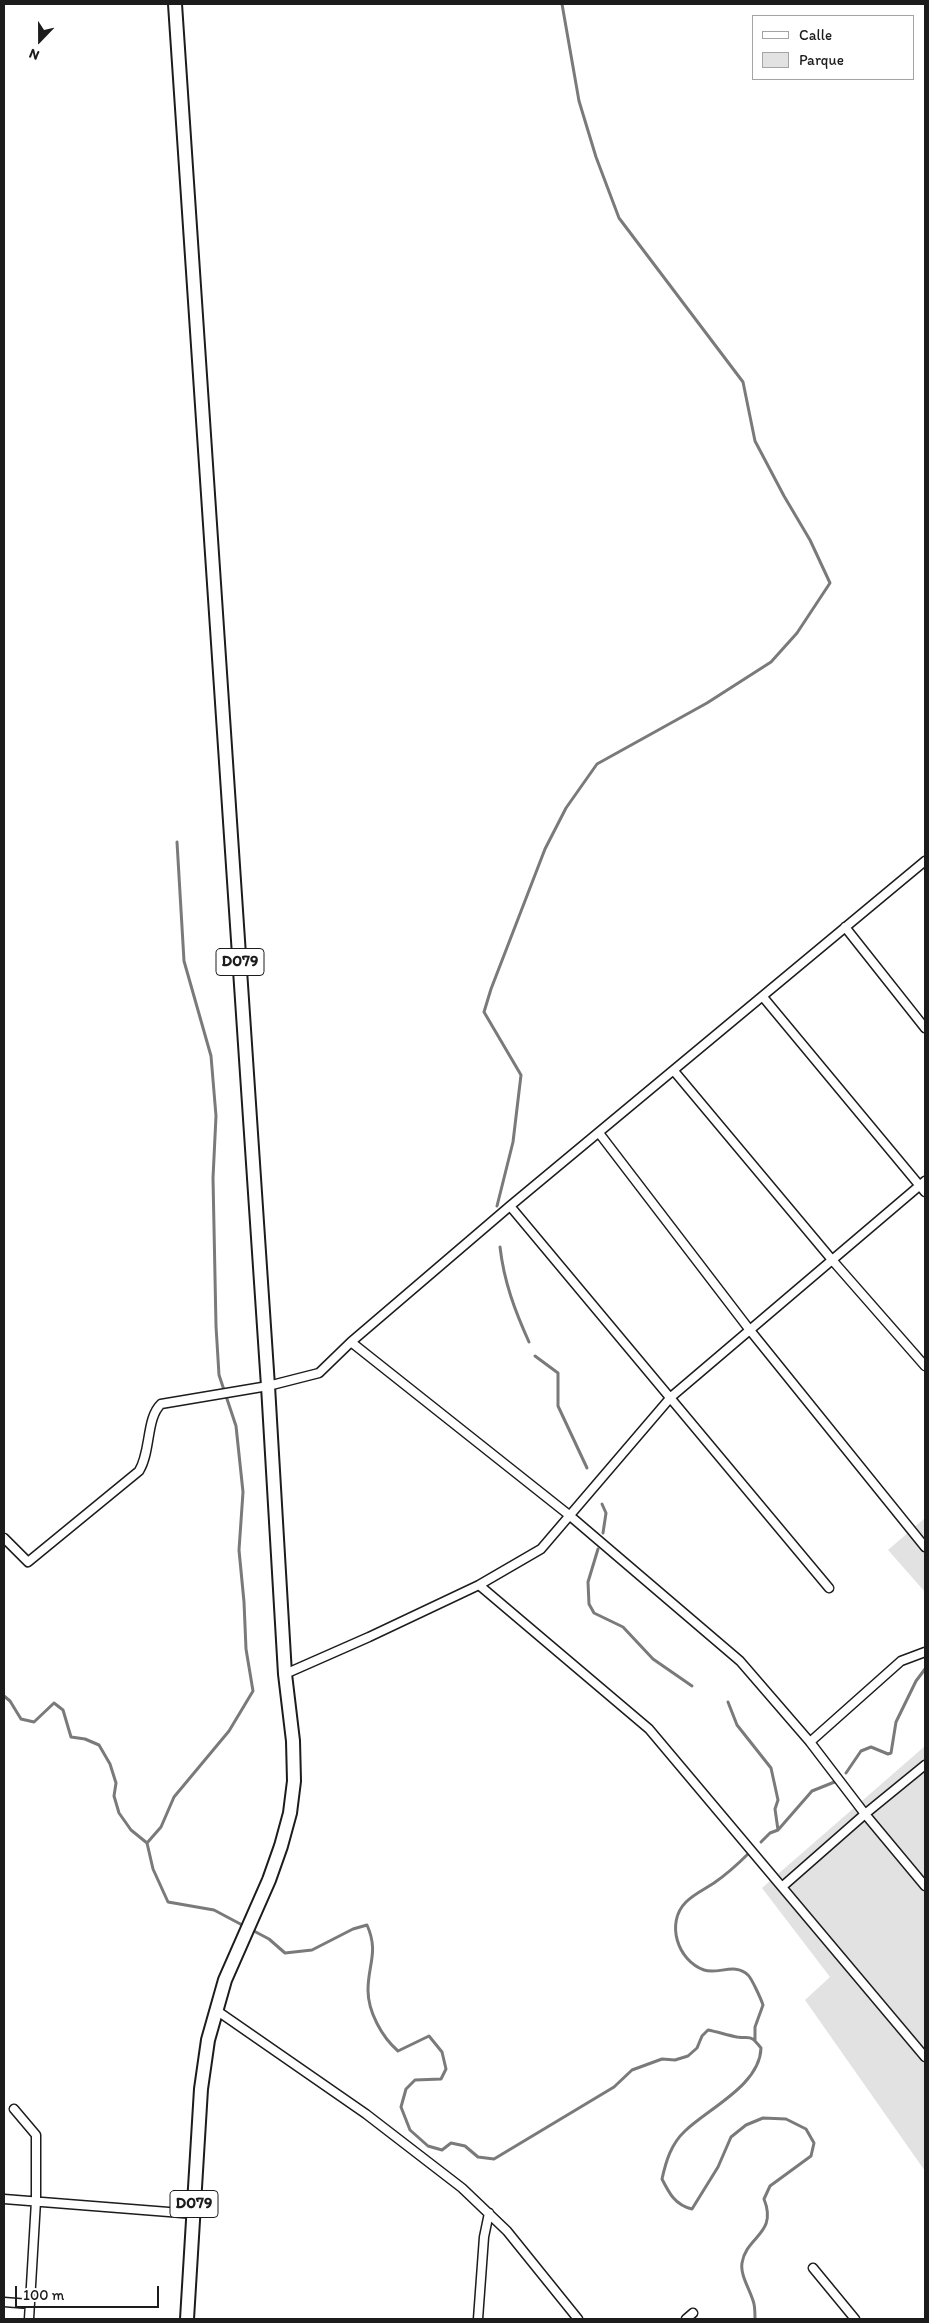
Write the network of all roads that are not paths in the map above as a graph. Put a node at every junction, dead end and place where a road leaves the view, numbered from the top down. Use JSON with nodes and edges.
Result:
{"nodes":[{"id":1,"x":175,"y":4,"type":"edge"},
{"id":2,"x":925,"y":861,"type":"edge"},
{"id":3,"x":845,"y":928,"type":"junction"},
{"id":4,"x":763,"y":997,"type":"junction"},
{"id":5,"x":925,"y":1028,"type":"edge"},
{"id":6,"x":674,"y":1071,"type":"junction"},
{"id":7,"x":599,"y":1133,"type":"junction"},
{"id":8,"x":923,"y":1187,"type":"edge"},
{"id":9,"x":510,"y":1206,"type":"junction"},
{"id":10,"x":833,"y":1261,"type":"junction"},
{"id":11,"x":749,"y":1329,"type":"junction"},
{"id":12,"x":351,"y":1342,"type":"junction"},
{"id":13,"x":925,"y":1366,"type":"edge"},
{"id":14,"x":268,"y":1386,"type":"junction"},
{"id":15,"x":670,"y":1397,"type":"junction"},
{"id":16,"x":569,"y":1515,"type":"junction"},
{"id":17,"x":4,"y":1538,"type":"edge"},
{"id":18,"x":925,"y":1547,"type":"edge"},
{"id":19,"x":479,"y":1585,"type":"junction"},
{"id":20,"x":829,"y":1588,"type":"dead end"},
{"id":21,"x":925,"y":1652,"type":"edge"},
{"id":22,"x":285,"y":1674,"type":"junction"},
{"id":23,"x":810,"y":1742,"type":"junction"},
{"id":24,"x":925,"y":1765,"type":"edge"},
{"id":25,"x":865,"y":1814,"type":"junction"},
{"id":26,"x":783,"y":1886,"type":"junction"},
{"id":27,"x":925,"y":1886,"type":"edge"},
{"id":28,"x":216,"y":2010,"type":"junction"},
{"id":29,"x":925,"y":2057,"type":"edge"},
{"id":30,"x":14,"y":2109,"type":"dead end"},
{"id":31,"x":4,"y":2199,"type":"edge"},
{"id":32,"x":36,"y":2201,"type":"junction"},
{"id":33,"x":489,"y":2213,"type":"junction"},
{"id":34,"x":194,"y":2214,"type":"junction"},
{"id":35,"x":813,"y":2268,"type":"dead end"},
{"id":36,"x":4,"y":2302,"type":"edge"},
{"id":37,"x":30,"y":2304,"type":"junction"},
{"id":38,"x":693,"y":2313,"type":"dead end"},
{"id":39,"x":29,"y":2319,"type":"edge"},
{"id":40,"x":187,"y":2319,"type":"edge"},
{"id":41,"x":478,"y":2319,"type":"edge"},
{"id":42,"x":578,"y":2319,"type":"edge"},
{"id":43,"x":686,"y":2319,"type":"edge"},
{"id":44,"x":855,"y":2319,"type":"edge"}],
"edges":[{"from":1,"to":14,"type":"main road","number":"D079"},
{"from":2,"to":3,"type":"street"},
{"from":3,"to":4,"type":"street"},
{"from":3,"to":5,"type":"street"},
{"from":4,"to":6,"type":"street"},
{"from":4,"to":8,"type":"street"},
{"from":6,"to":7,"type":"street"},
{"from":6,"to":10,"type":"street"},
{"from":7,"to":9,"type":"street"},
{"from":7,"to":11,"type":"street"},
{"from":8,"to":10,"type":"street"},
{"from":9,"to":12,"type":"street"},
{"from":9,"to":15,"type":"street"},
{"from":10,"to":11,"type":"street"},
{"from":10,"to":13,"type":"street"},
{"from":11,"to":15,"type":"street"},
{"from":11,"to":18,"type":"street"},
{"from":12,"to":14,"type":"street"},
{"from":12,"to":16,"type":"street"},
{"from":14,"to":17,"type":"street"},
{"from":14,"to":22,"type":"main road","number":"D079"},
{"from":15,"to":16,"type":"street"},
{"from":15,"to":20,"type":"street"},
{"from":16,"to":19,"type":"street"},
{"from":16,"to":23,"type":"street"},
{"from":19,"to":22,"type":"street"},
{"from":19,"to":26,"type":"street"},
{"from":21,"to":23,"type":"street"},
{"from":22,"to":28,"type":"main road","number":"D079"},
{"from":23,"to":25,"type":"street"},
{"from":24,"to":25,"type":"street"},
{"from":25,"to":26,"type":"street"},
{"from":25,"to":27,"type":"street"},
{"from":26,"to":29,"type":"street"},
{"from":28,"to":33,"type":"street"},
{"from":28,"to":34,"type":"main road","number":"D079"},
{"from":30,"to":32,"type":"street"},
{"from":31,"to":32,"type":"street"},
{"from":32,"to":34,"type":"street"},
{"from":32,"to":37,"type":"street"},
{"from":33,"to":41,"type":"street"},
{"from":33,"to":42,"type":"street"},
{"from":34,"to":40,"type":"main road","number":"D079"},
{"from":35,"to":44,"type":"street"},
{"from":36,"to":37,"type":"street"},
{"from":37,"to":39,"type":"street"},
{"from":38,"to":43,"type":"street"}]}
